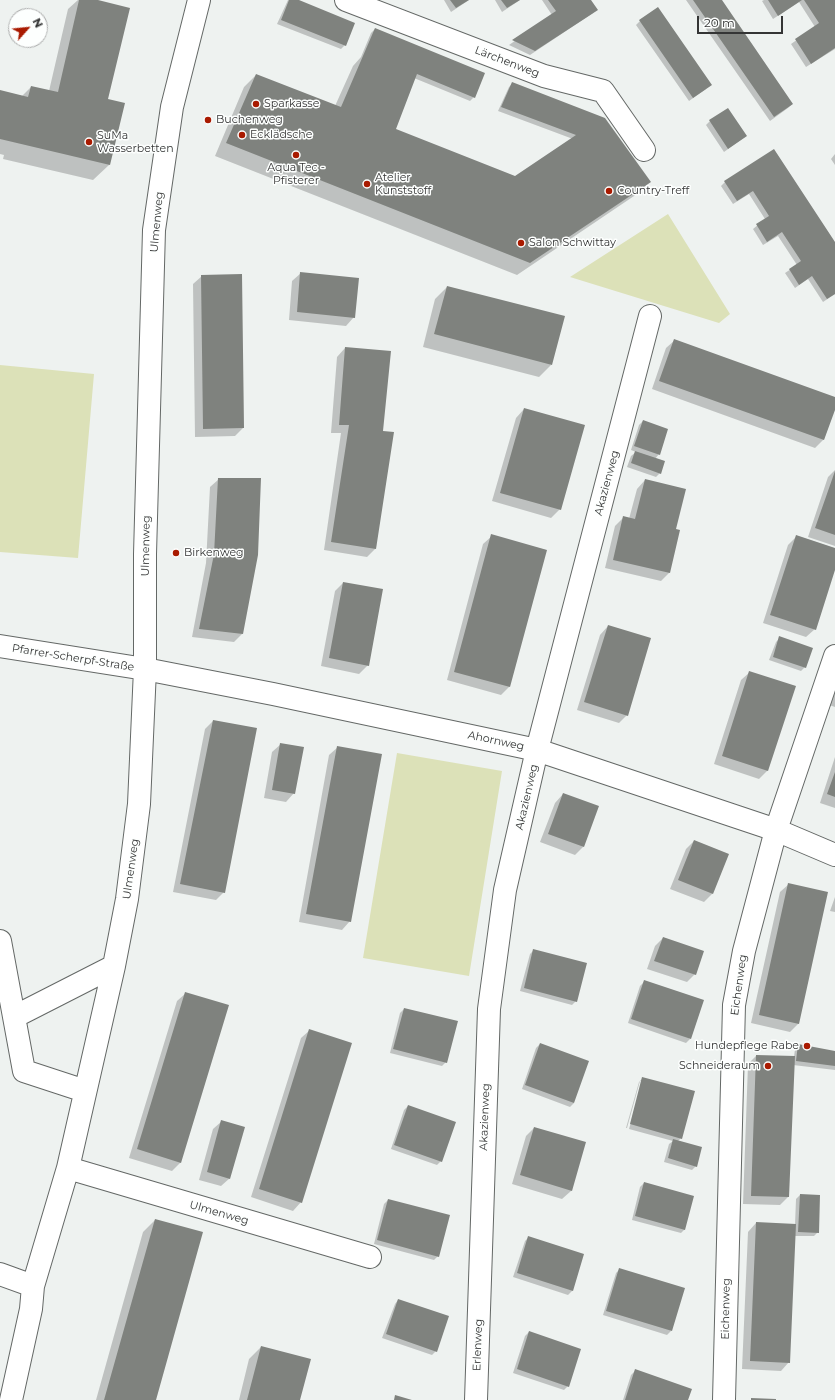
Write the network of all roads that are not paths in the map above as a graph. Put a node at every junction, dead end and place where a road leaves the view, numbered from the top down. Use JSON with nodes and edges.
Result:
{"nodes":[{"id":1,"x":199,"y":0,"type":"edge"},
{"id":2,"x":346,"y":0,"type":"edge"},
{"id":3,"x":644,"y":150,"type":"dead end"},
{"id":4,"x":650,"y":316,"type":"dead end"},
{"id":5,"x":0,"y":646,"type":"edge"},
{"id":6,"x":835,"y":656,"type":"edge"},
{"id":7,"x":145,"y":669,"type":"junction"},
{"id":8,"x":537,"y":750,"type":"junction"},
{"id":9,"x":776,"y":830,"type":"junction"},
{"id":10,"x":835,"y":855,"type":"edge"},
{"id":11,"x":0,"y":940,"type":"edge"},
{"id":12,"x":114,"y":966,"type":"junction"},
{"id":13,"x":14,"y":1017,"type":"junction"},
{"id":14,"x":85,"y":1091,"type":"junction"},
{"id":15,"x":68,"y":1168,"type":"junction"},
{"id":16,"x":370,"y":1257,"type":"dead end"},
{"id":17,"x":0,"y":1274,"type":"edge"},
{"id":18,"x":34,"y":1286,"type":"junction"},
{"id":19,"x":479,"y":1289,"type":"joint"},
{"id":20,"x":11,"y":1400,"type":"edge"},
{"id":21,"x":476,"y":1400,"type":"edge"},
{"id":22,"x":724,"y":1400,"type":"edge"}],
"edges":[{"from":1,"to":7,"type":"street","name":"Ulmenweg"},
{"from":2,"to":3,"type":"street","name":"Lärchenweg"},
{"from":4,"to":8,"type":"street","name":"Akazienweg"},
{"from":5,"to":7,"type":"street","name":"Pfarrer-Scherpf-Straße"},
{"from":6,"to":9,"type":"street","name":"Eichenweg"},
{"from":7,"to":8,"type":"street","name":"Ahornweg"},
{"from":7,"to":12,"type":"street","name":"Ulmenweg"},
{"from":8,"to":9,"type":"street","name":"Ahornweg"},
{"from":8,"to":19,"type":"street","name":"Akazienweg"},
{"from":9,"to":10,"type":"street","name":"Ahornweg"},
{"from":9,"to":22,"type":"street","name":"Eichenweg"},
{"from":11,"to":13,"type":"street"},
{"from":12,"to":13,"type":"street"},
{"from":12,"to":14,"type":"street","name":"Ulmenweg"},
{"from":13,"to":14,"type":"street"},
{"from":14,"to":15,"type":"street","name":"Ulmenweg"},
{"from":15,"to":16,"type":"street","name":"Ulmenweg"},
{"from":15,"to":18,"type":"street","name":"Ulmenweg"},
{"from":17,"to":18,"type":"street"},
{"from":18,"to":20,"type":"street","name":"Ulmenweg"},
{"from":19,"to":21,"type":"street","name":"Erlenweg"}]}
